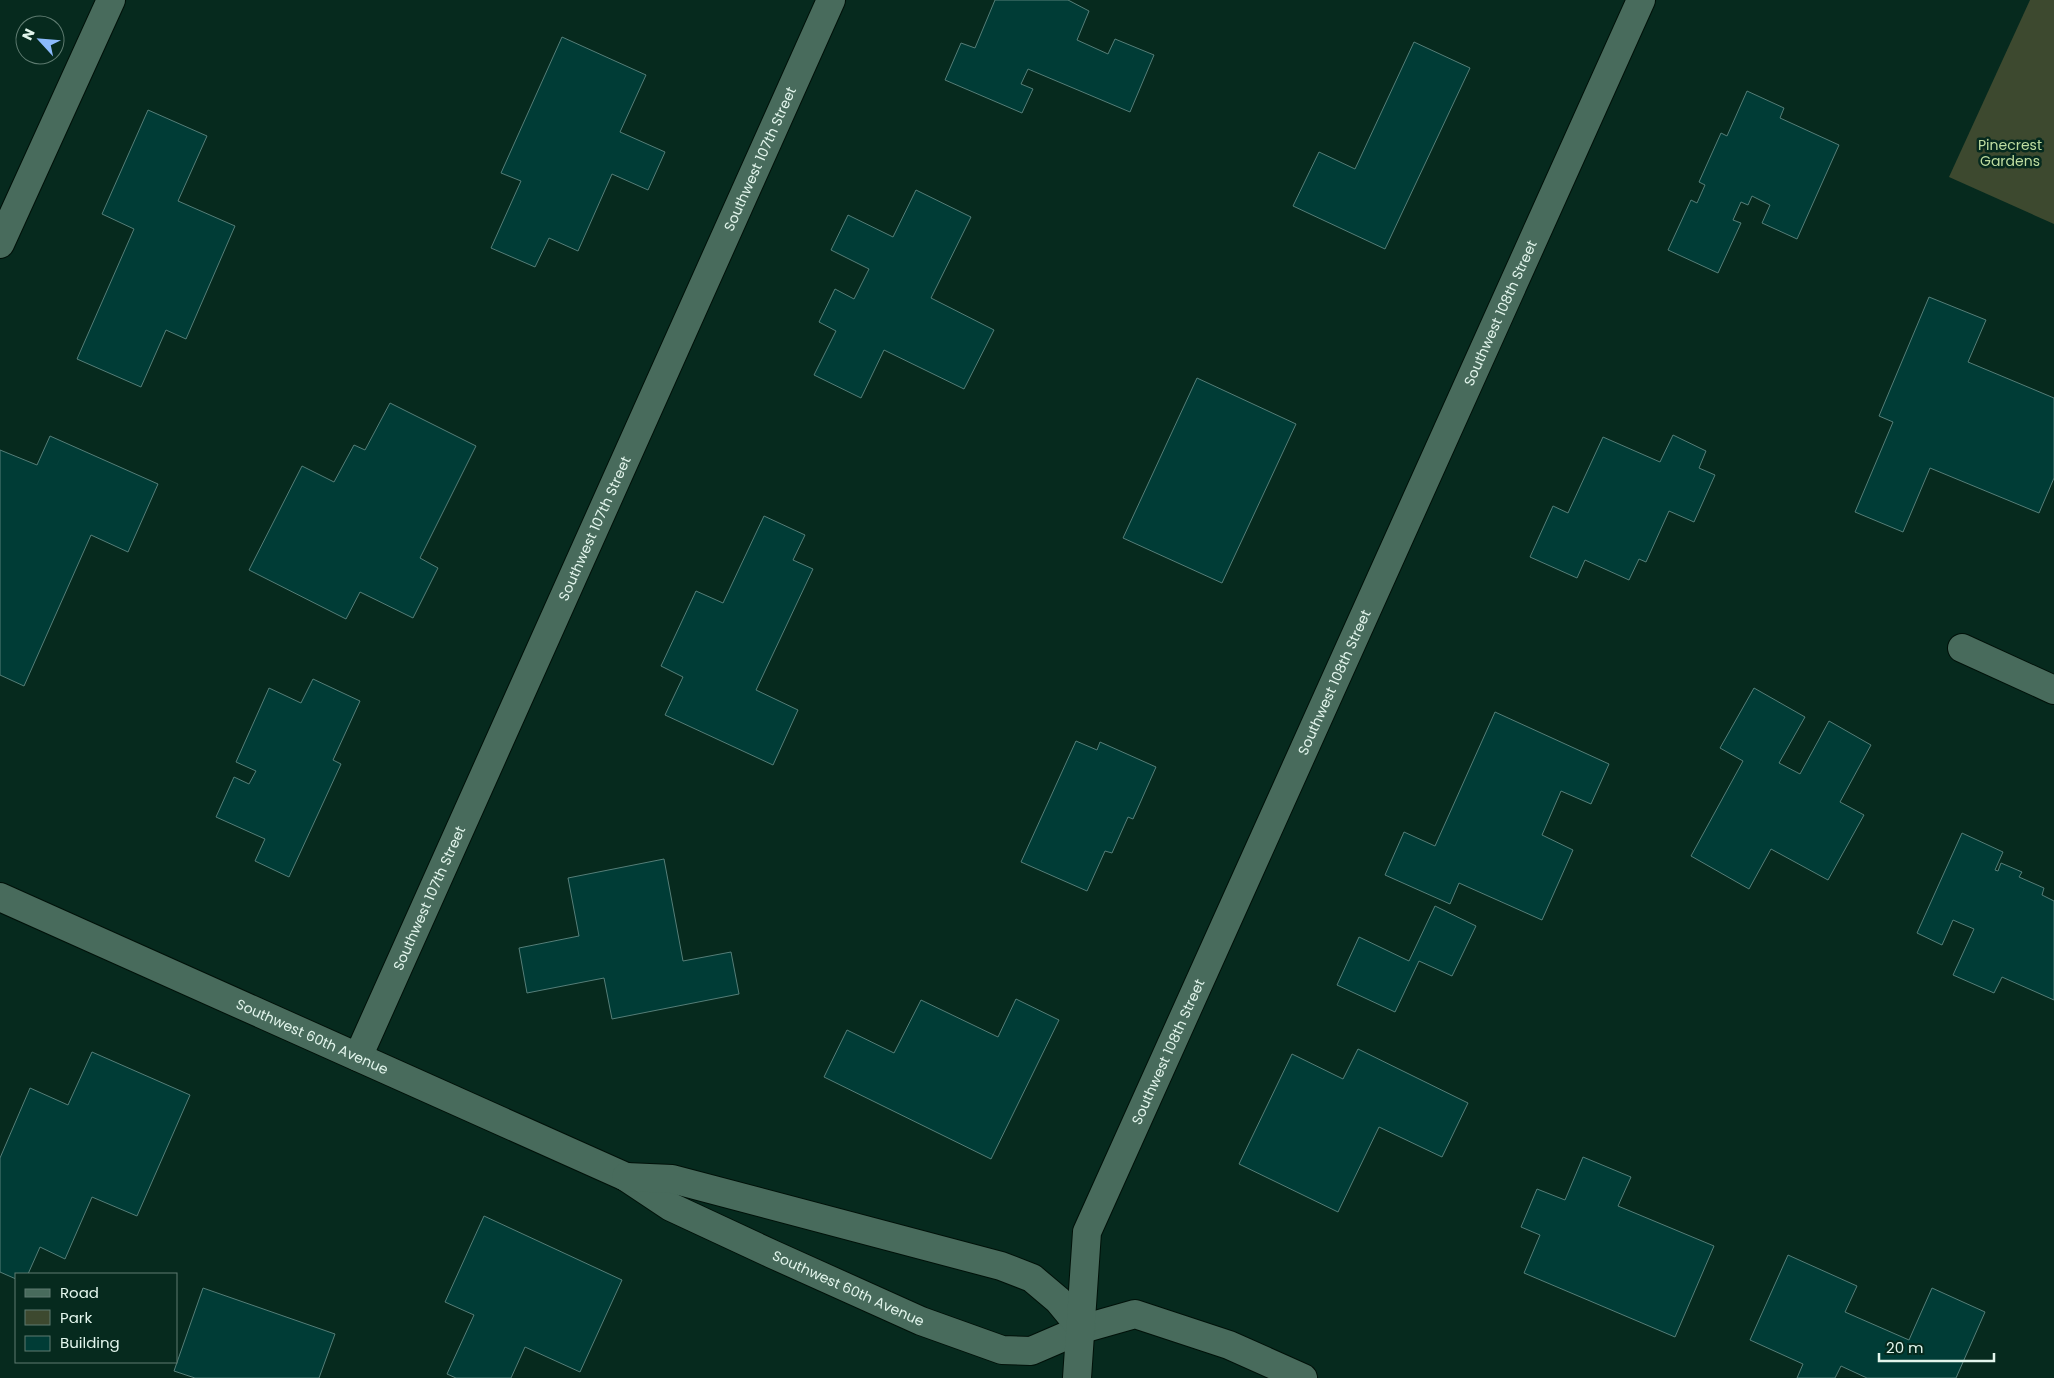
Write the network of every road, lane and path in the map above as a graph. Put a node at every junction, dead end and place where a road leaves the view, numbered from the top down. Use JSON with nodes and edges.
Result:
{"nodes":[{"id":1,"x":111,"y":0,"type":"edge"},
{"id":2,"x":831,"y":0,"type":"edge"},
{"id":3,"x":1641,"y":0,"type":"edge"},
{"id":4,"x":0,"y":244,"type":"edge"},
{"id":5,"x":1962,"y":648,"type":"dead end"},
{"id":6,"x":2054,"y":690,"type":"edge"},
{"id":7,"x":2,"y":901,"type":"edge"},
{"id":8,"x":358,"y":1056,"type":"junction"},
{"id":9,"x":626,"y":1177,"type":"junction"},
{"id":10,"x":1082,"y":1329,"type":"junction"},
{"id":11,"x":1077,"y":1378,"type":"edge"},
{"id":12,"x":1303,"y":1378,"type":"edge"}],
"edges":[{"from":1,"to":4,"type":"street"},
{"from":2,"to":8,"type":"street","name":"Southwest 107th Street"},
{"from":3,"to":10,"type":"street","name":"Southwest 108th Street"},
{"from":5,"to":6,"type":"street"},
{"from":7,"to":8,"type":"street","name":"Southwest 60th Avenue"},
{"from":8,"to":9,"type":"street","name":"Southwest 60th Avenue"},
{"from":9,"to":10,"type":"street","name":"Southwest 60th Avenue"},
{"from":9,"to":10,"type":"street","name":"Southwest 60th Avenue"},
{"from":10,"to":11,"type":"street","name":"Southwest 108th Street"},
{"from":10,"to":12,"type":"street","name":"Southwest 60th Avenue"}]}
